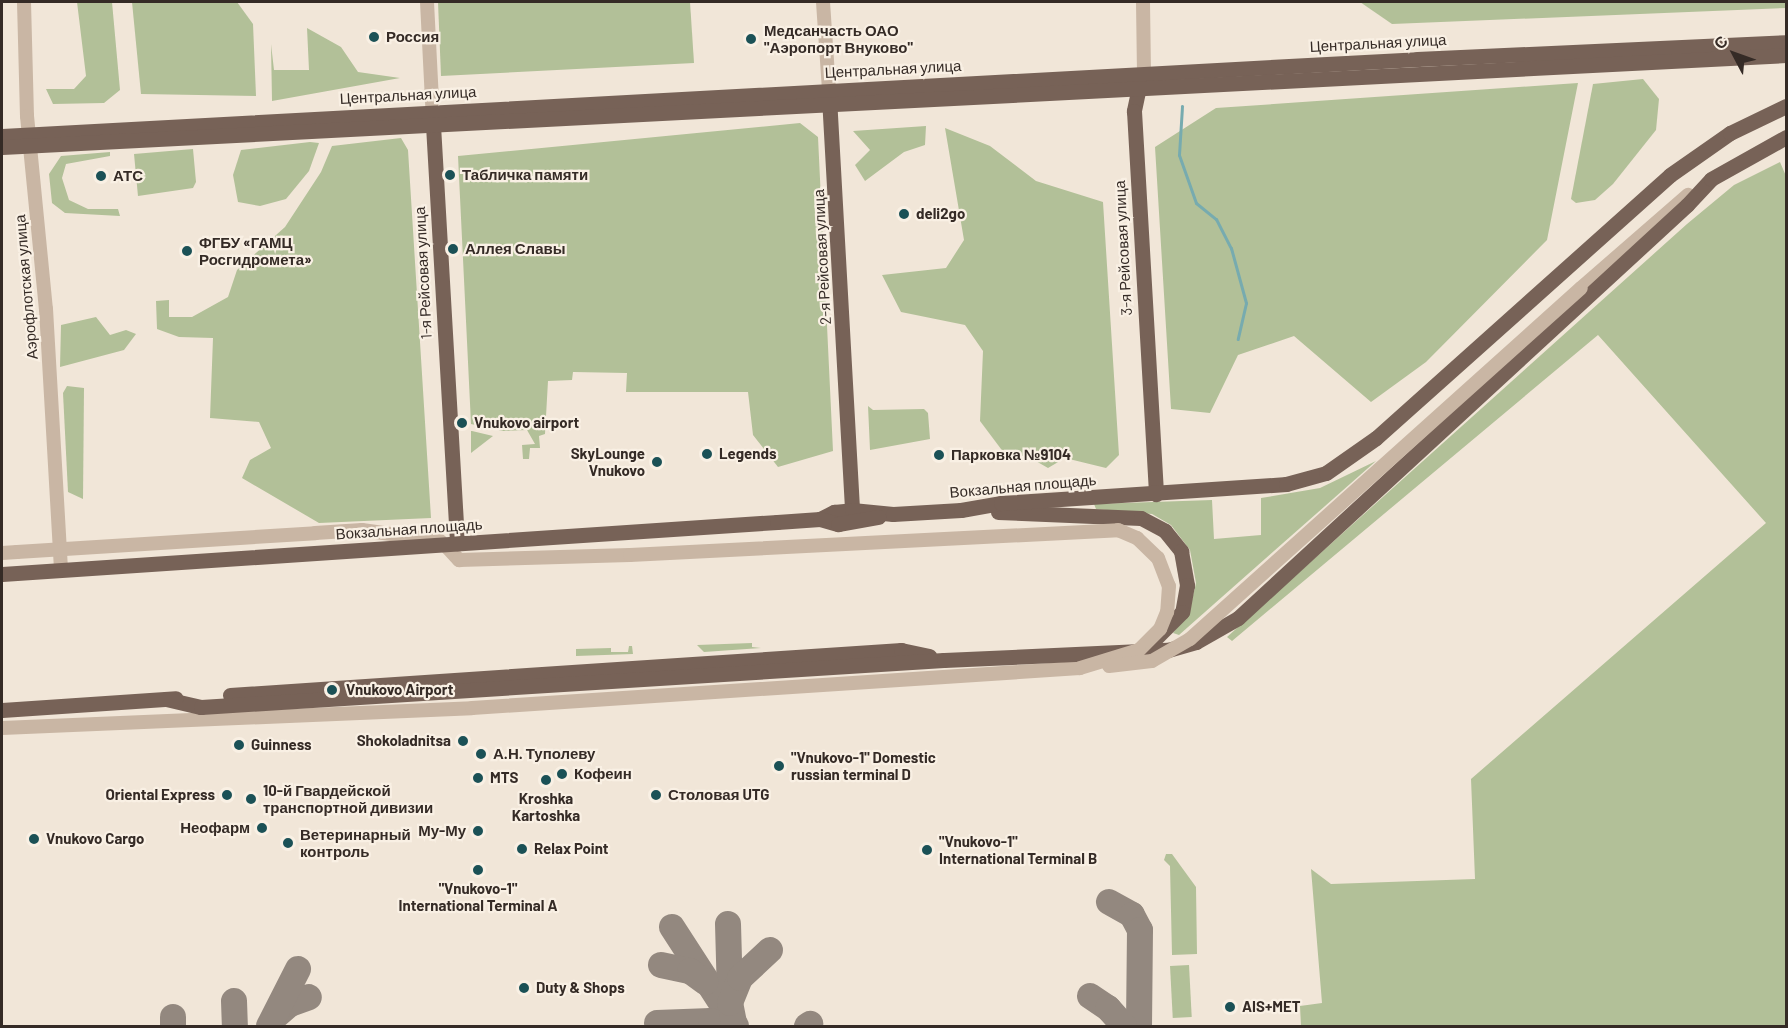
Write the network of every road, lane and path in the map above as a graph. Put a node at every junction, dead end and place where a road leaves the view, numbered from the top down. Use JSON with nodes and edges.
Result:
{"nodes":[{"id":1,"x":24,"y":2,"type":"edge"},
{"id":2,"x":427,"y":2,"type":"edge"},
{"id":3,"x":823,"y":2,"type":"edge"},
{"id":4,"x":1143,"y":2,"type":"edge"},
{"id":5,"x":1786,"y":42,"type":"edge"},
{"id":6,"x":1786,"y":55,"type":"edge"},
{"id":7,"x":1140,"y":81,"type":"junction"},
{"id":8,"x":829,"y":98,"type":"junction"},
{"id":9,"x":1786,"y":106,"type":"edge"},
{"id":10,"x":433,"y":118,"type":"junction"},
{"id":11,"x":2,"y":136,"type":"edge"},
{"id":12,"x":1786,"y":137,"type":"edge"},
{"id":13,"x":30,"y":140,"type":"junction"},
{"id":14,"x":2,"y":147,"type":"edge"},
{"id":15,"x":1711,"y":179,"type":"junction"},
{"id":16,"x":1155,"y":494,"type":"junction"},
{"id":17,"x":852,"y":510,"type":"junction"},
{"id":18,"x":961,"y":510,"type":"junction"},
{"id":19,"x":893,"y":514,"type":"junction"},
{"id":20,"x":820,"y":519,"type":"junction"},
{"id":21,"x":451,"y":544,"type":"junction"},
{"id":22,"x":2,"y":553,"type":"edge"},
{"id":23,"x":61,"y":570,"type":"junction"},
{"id":24,"x":2,"y":574,"type":"edge"},
{"id":25,"x":1135,"y":652,"type":"junction"},
{"id":26,"x":944,"y":660,"type":"junction"},
{"id":27,"x":720,"y":662,"type":"junction"},
{"id":28,"x":1080,"y":668,"type":"junction"},
{"id":29,"x":706,"y":676,"type":"junction"},
{"id":30,"x":490,"y":677,"type":"junction"},
{"id":31,"x":473,"y":691,"type":"junction"},
{"id":32,"x":166,"y":699,"type":"junction"},
{"id":33,"x":2,"y":710,"type":"edge"},
{"id":34,"x":2,"y":728,"type":"edge"}],
"edges":[{"from":1,"to":13,"type":"street","name":"Аэрофлотская улица"},
{"from":2,"to":10,"type":"street","name":"1-я Рейсовая улица"},
{"from":3,"to":8,"type":"street","name":"2-я Рейсовая улица"},
{"from":4,"to":7,"type":"street","name":"3-я Рейсовая улица"},
{"from":5,"to":7,"type":"main road","name":"Центральная улица"},
{"from":6,"to":7,"type":"main road","name":"Центральная улица"},
{"from":7,"to":8,"type":"main road","name":"Центральная улица"},
{"from":7,"to":16,"type":"main road","name":"3-я Рейсовая улица"},
{"from":8,"to":10,"type":"main road","name":"Центральная улица"},
{"from":8,"to":17,"type":"main road","name":"2-я Рейсовая улица"},
{"from":9,"to":16,"type":"main road","name":"Вокзальная площадь"},
{"from":10,"to":13,"type":"main road","name":"Центральная улица"},
{"from":10,"to":21,"type":"main road","name":"1-я Рейсовая улица"},
{"from":11,"to":13,"type":"main road","name":"Центральная улица"},
{"from":12,"to":15,"type":"main road"},
{"from":13,"to":14,"type":"main road","name":"Центральная улица"},
{"from":13,"to":23,"type":"street","name":"Аэрофлотская улица"},
{"from":15,"to":25,"type":"main road"},
{"from":15,"to":28,"type":"street","bridge":true},
{"from":16,"to":18,"type":"main road","name":"Вокзальная площадь"},
{"from":17,"to":19,"type":"main road","name":"Вокзальная площадь"},
{"from":17,"to":20,"type":"main road","name":"Вокзальная площадь"},
{"from":18,"to":19,"type":"main road","name":"Вокзальная площадь"},
{"from":18,"to":25,"type":"main road"},
{"from":19,"to":20,"type":"main road","name":"Вокзальная площадь"},
{"from":20,"to":21,"type":"main road","name":"Вокзальная площадь"},
{"from":21,"to":22,"type":"street","bridge":true},
{"from":21,"to":23,"type":"main road","name":"Вокзальная площадь"},
{"from":21,"to":28,"type":"street","bridge":true},
{"from":23,"to":24,"type":"main road","name":"Вокзальная площадь"},
{"from":25,"to":26,"type":"main road"},
{"from":26,"to":27,"type":"main road"},
{"from":26,"to":29,"type":"main road"},
{"from":27,"to":29,"type":"main road"},
{"from":27,"to":30,"type":"main road"},
{"from":28,"to":34,"type":"street"},
{"from":29,"to":31,"type":"main road"},
{"from":30,"to":31,"type":"main road"},
{"from":30,"to":32,"type":"main road"},
{"from":31,"to":32,"type":"main road"},
{"from":32,"to":33,"type":"main road"}]}
